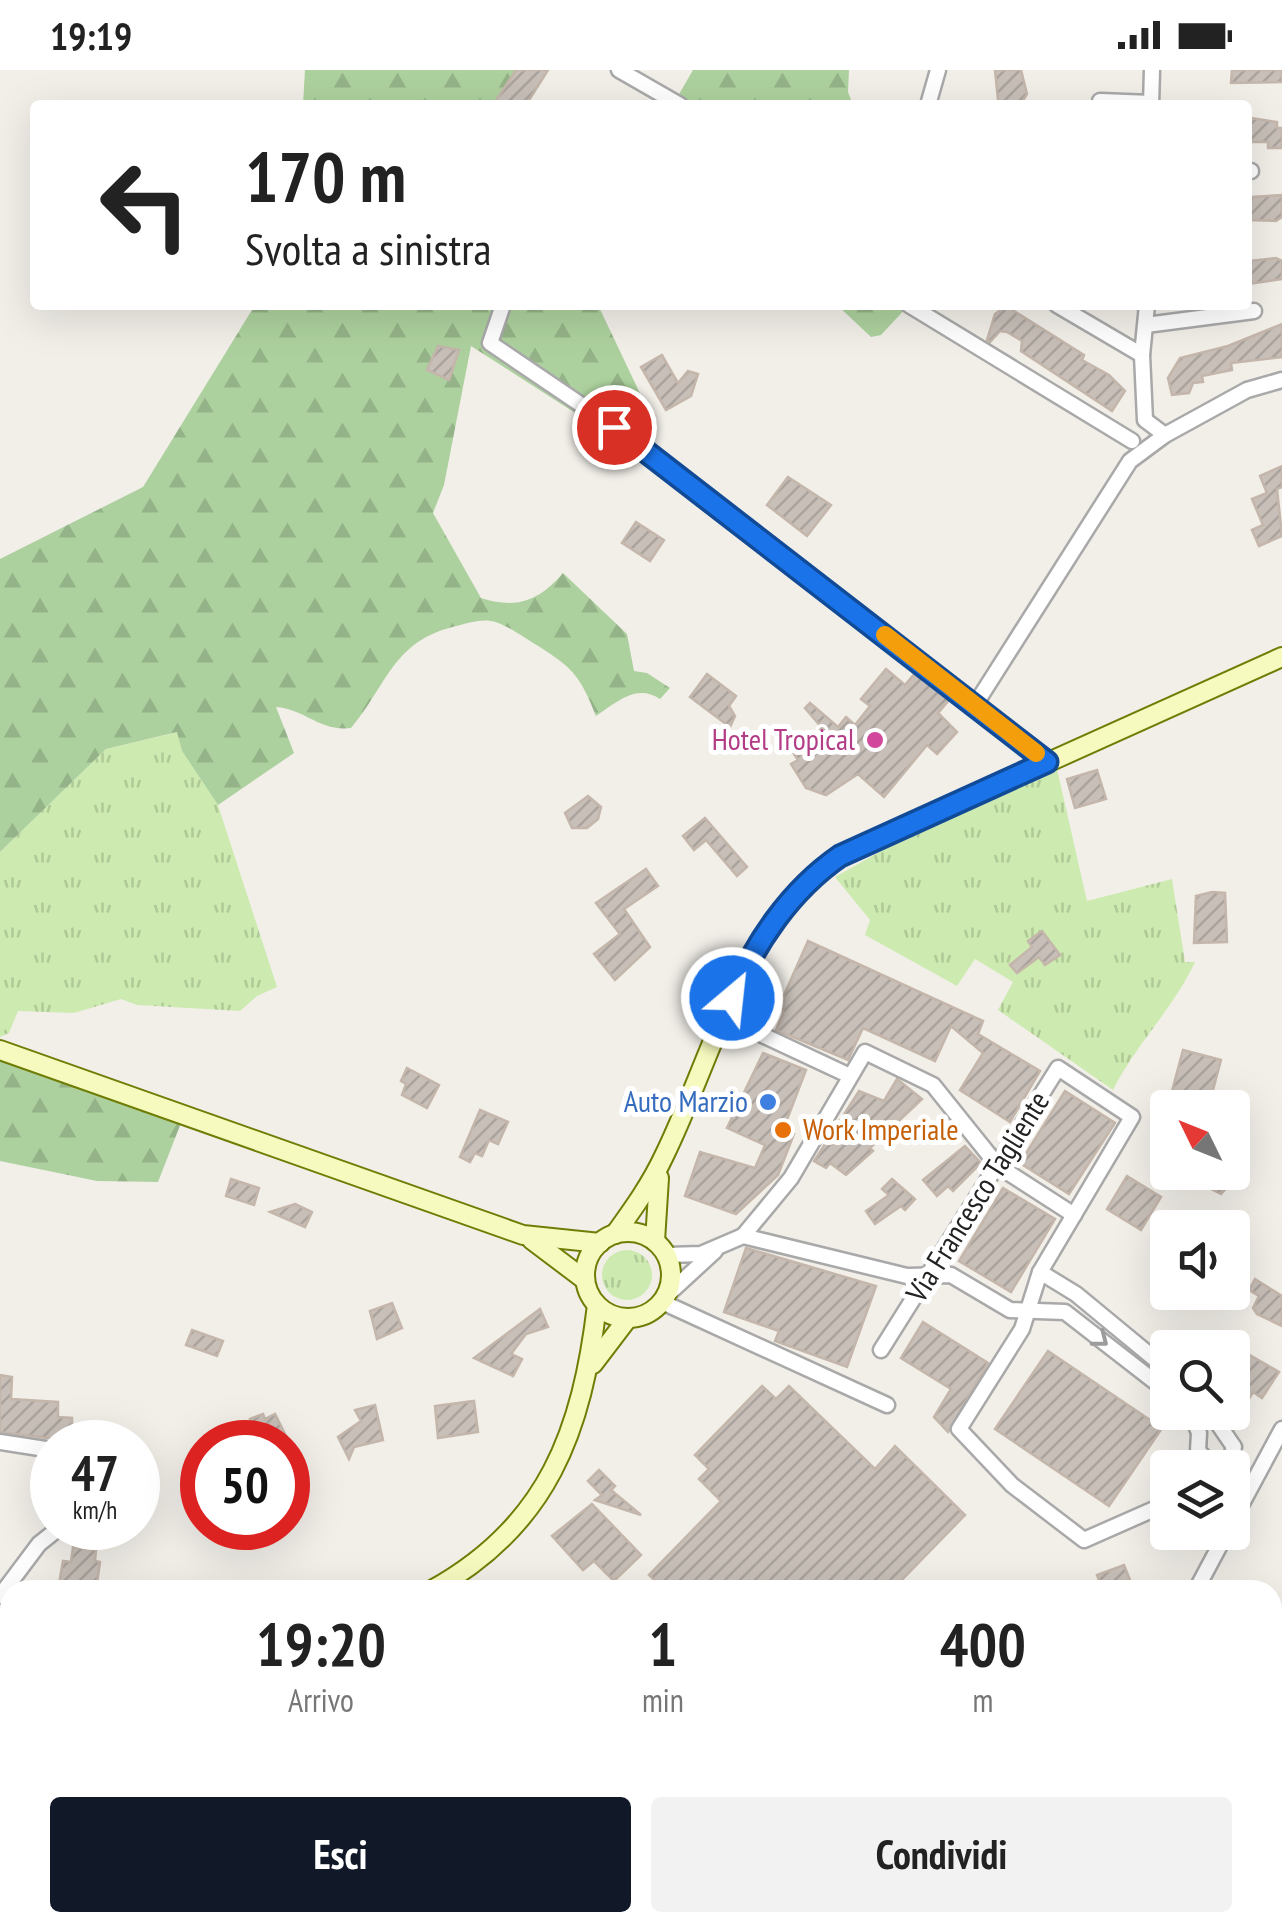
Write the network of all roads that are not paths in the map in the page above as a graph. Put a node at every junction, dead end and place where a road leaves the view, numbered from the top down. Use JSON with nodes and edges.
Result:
{"nodes":[{"id":1,"x":619,"y":70,"type":"edge"},
{"id":2,"x":938,"y":70,"type":"edge"},
{"id":3,"x":1152,"y":70,"type":"edge"},
{"id":4,"x":671,"y":100,"type":"edge"},
{"id":5,"x":929,"y":100,"type":"edge"},
{"id":6,"x":1151,"y":100,"type":"edge"},
{"id":7,"x":500,"y":310,"type":"edge"},
{"id":8,"x":917,"y":310,"type":"edge"},
{"id":9,"x":1066,"y":310,"type":"edge"},
{"id":10,"x":1147,"y":310,"type":"edge"},
{"id":11,"x":1254,"y":311,"type":"dead end"},
{"id":12,"x":1146,"y":325,"type":"junction"},
{"id":13,"x":1142,"y":355,"type":"junction"},
{"id":14,"x":1282,"y":380,"type":"edge"},
{"id":15,"x":1145,"y":420,"type":"junction"},
{"id":16,"x":1166,"y":435,"type":"junction"},
{"id":17,"x":1132,"y":441,"type":"junction"},
{"id":18,"x":1130,"y":462,"type":"junction"},
{"id":19,"x":1282,"y":657,"type":"edge"},
{"id":20,"x":975,"y":704,"type":"junction"},
{"id":21,"x":1047,"y":762,"type":"junction"},
{"id":22,"x":724,"y":1016,"type":"junction"},
{"id":23,"x":0,"y":1050,"type":"edge"},
{"id":24,"x":850,"y":1076,"type":"junction"},
{"id":25,"x":664,"y":1158,"type":"junction"},
{"id":26,"x":998,"y":1166,"type":"junction"},
{"id":27,"x":1074,"y":1215,"type":"junction"},
{"id":28,"x":523,"y":1235,"type":"junction"},
{"id":29,"x":742,"y":1236,"type":"junction"},
{"id":30,"x":607,"y":1238,"type":"junction"},
{"id":31,"x":722,"y":1243,"type":"junction"},
{"id":32,"x":661,"y":1248,"type":"junction"},
{"id":33,"x":1040,"y":1272,"type":"junction"},
{"id":34,"x":931,"y":1273,"type":"junction"},
{"id":35,"x":585,"y":1280,"type":"junction"},
{"id":36,"x":664,"y":1299,"type":"junction"},
{"id":37,"x":597,"y":1305,"type":"junction"},
{"id":38,"x":1027,"y":1310,"type":"junction"},
{"id":39,"x":628,"y":1318,"type":"junction"},
{"id":40,"x":882,"y":1350,"type":"dead end"},
{"id":41,"x":1150,"y":1355,"type":"edge"},
{"id":42,"x":588,"y":1373,"type":"junction"},
{"id":43,"x":1150,"y":1378,"type":"edge"},
{"id":44,"x":887,"y":1405,"type":"dead end"},
{"id":45,"x":1282,"y":1429,"type":"edge"},
{"id":46,"x":0,"y":1442,"type":"edge"},
{"id":47,"x":30,"y":1447,"type":"edge"},
{"id":48,"x":1250,"y":1489,"type":"edge"},
{"id":49,"x":1150,"y":1512,"type":"edge"},
{"id":50,"x":34,"y":1550,"type":"edge"},
{"id":51,"x":1217,"y":1550,"type":"edge"},
{"id":52,"x":12,"y":1580,"type":"edge"},
{"id":53,"x":448,"y":1580,"type":"edge"},
{"id":54,"x":1201,"y":1580,"type":"edge"}],
"edges":[{"from":1,"to":4,"type":"street"},
{"from":2,"to":5,"type":"street"},
{"from":3,"to":6,"type":"street"},
{"from":7,"to":20,"type":"street"},
{"from":8,"to":17,"type":"street"},
{"from":9,"to":13,"type":"street"},
{"from":10,"to":12,"type":"street"},
{"from":11,"to":12,"type":"street"},
{"from":12,"to":13,"type":"street"},
{"from":13,"to":15,"type":"street"},
{"from":14,"to":16,"type":"street"},
{"from":15,"to":16,"type":"street"},
{"from":15,"to":17,"type":"street"},
{"from":16,"to":18,"type":"street"},
{"from":17,"to":18,"type":"street"},
{"from":18,"to":20,"type":"street"},
{"from":19,"to":21,"type":"main road"},
{"from":20,"to":21,"type":"street"},
{"from":21,"to":22,"type":"main road"},
{"from":22,"to":24,"type":"street"},
{"from":22,"to":25,"type":"main road"},
{"from":23,"to":28,"type":"main road"},
{"from":24,"to":26,"type":"street"},
{"from":24,"to":29,"type":"street"},
{"from":25,"to":30,"type":"main road"},
{"from":25,"to":32,"type":"main road"},
{"from":26,"to":27,"type":"street"},
{"from":26,"to":27,"type":"street","name":"Via Francesco Tagliente"},
{"from":26,"to":34,"type":"street","name":"Via Francesco Tagliente"},
{"from":27,"to":33,"type":"street"},
{"from":28,"to":30,"type":"main road"},
{"from":28,"to":35,"type":"main road"},
{"from":29,"to":31,"type":"street"},
{"from":29,"to":34,"type":"street"},
{"from":30,"to":32,"type":"main road"},
{"from":30,"to":35,"type":"main road"},
{"from":31,"to":32,"type":"street"},
{"from":31,"to":36,"type":"street"},
{"from":32,"to":36,"type":"main road"},
{"from":33,"to":38,"type":"street"},
{"from":33,"to":41,"type":"street"},
{"from":34,"to":38,"type":"street"},
{"from":34,"to":40,"type":"street","name":"Via Francesco Tagliente"},
{"from":35,"to":37,"type":"main road"},
{"from":36,"to":39,"type":"main road"},
{"from":36,"to":44,"type":"street"},
{"from":37,"to":39,"type":"main road"},
{"from":37,"to":42,"type":"main road"},
{"from":38,"to":43,"type":"street","one_way":true},
{"from":38,"to":49,"type":"street"},
{"from":39,"to":42,"type":"main road"},
{"from":42,"to":53,"type":"main road"},
{"from":45,"to":48,"type":"street"},
{"from":46,"to":47,"type":"street"},
{"from":50,"to":52,"type":"street"},
{"from":51,"to":54,"type":"street"}]}
